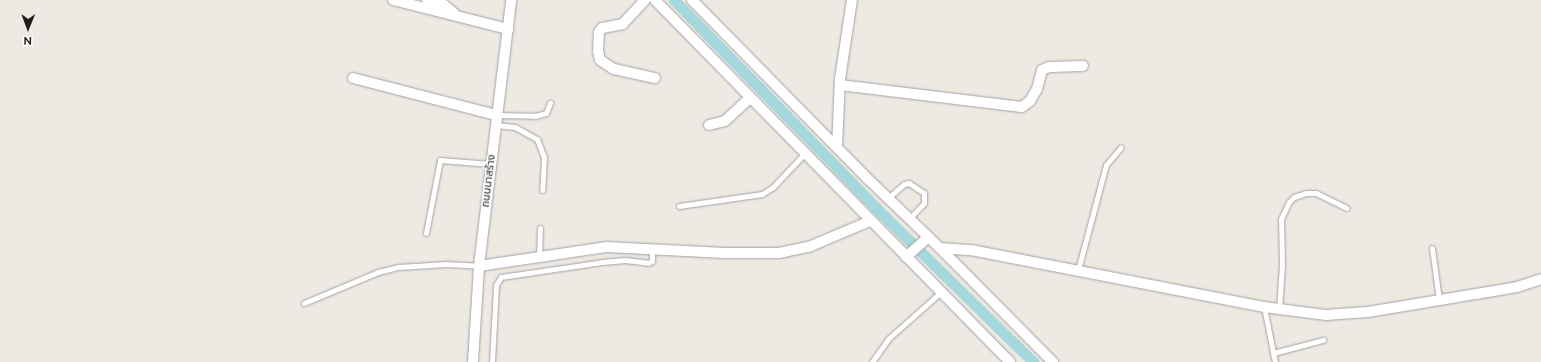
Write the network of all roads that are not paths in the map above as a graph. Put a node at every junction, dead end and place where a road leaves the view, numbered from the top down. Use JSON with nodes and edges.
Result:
{"nodes":[{"id":1,"x":393,"y":0,"type":"edge"},
{"id":2,"x":428,"y":0,"type":"edge"},
{"id":3,"x":511,"y":0,"type":"edge"},
{"id":4,"x":645,"y":0,"type":"edge"},
{"id":5,"x":655,"y":0,"type":"edge"},
{"id":6,"x":692,"y":0,"type":"edge"},
{"id":7,"x":852,"y":0,"type":"edge"},
{"id":8,"x":458,"y":16,"type":"junction"},
{"id":9,"x":508,"y":29,"type":"junction"},
{"id":10,"x":1083,"y":66,"type":"dead end"},
{"id":11,"x":353,"y":78,"type":"dead end"},
{"id":12,"x":656,"y":78,"type":"dead end"},
{"id":13,"x":840,"y":85,"type":"junction"},
{"id":14,"x":750,"y":98,"type":"junction"},
{"id":15,"x":550,"y":103,"type":"dead end"},
{"id":16,"x":496,"y":120,"type":"junction"},
{"id":17,"x":709,"y":125,"type":"dead end"},
{"id":18,"x":837,"y":147,"type":"junction"},
{"id":19,"x":1121,"y":147,"type":"dead end"},
{"id":20,"x":805,"y":152,"type":"junction"},
{"id":21,"x":491,"y":164,"type":"junction"},
{"id":22,"x":542,"y":190,"type":"dead end"},
{"id":23,"x":888,"y":198,"type":"junction"},
{"id":24,"x":679,"y":206,"type":"dead end"},
{"id":25,"x":1347,"y":208,"type":"dead end"},
{"id":26,"x":909,"y":219,"type":"junction"},
{"id":27,"x":870,"y":221,"type":"junction"},
{"id":28,"x":540,"y":228,"type":"dead end"},
{"id":29,"x":426,"y":233,"type":"dead end"},
{"id":30,"x":925,"y":239,"type":"junction"},
{"id":31,"x":652,"y":248,"type":"junction"},
{"id":32,"x":940,"y":248,"type":"junction"},
{"id":33,"x":1432,"y":248,"type":"dead end"},
{"id":34,"x":908,"y":254,"type":"junction"},
{"id":35,"x":538,"y":256,"type":"junction"},
{"id":36,"x":479,"y":266,"type":"junction"},
{"id":37,"x":1078,"y":270,"type":"junction"},
{"id":38,"x":1541,"y":279,"type":"edge"},
{"id":39,"x":941,"y":292,"type":"junction"},
{"id":40,"x":1439,"y":300,"type":"junction"},
{"id":41,"x":304,"y":303,"type":"dead end"},
{"id":42,"x":1264,"y":307,"type":"junction"},
{"id":43,"x":1279,"y":310,"type":"junction"},
{"id":44,"x":1323,"y":340,"type":"dead end"},
{"id":45,"x":1274,"y":353,"type":"junction"},
{"id":46,"x":473,"y":362,"type":"edge"},
{"id":47,"x":492,"y":362,"type":"edge"},
{"id":48,"x":872,"y":362,"type":"edge"},
{"id":49,"x":1010,"y":362,"type":"edge"},
{"id":50,"x":1053,"y":362,"type":"edge"},
{"id":51,"x":1275,"y":362,"type":"edge"}],
"edges":[{"from":1,"to":8,"type":"street"},
{"from":2,"to":8,"type":"street"},
{"from":3,"to":9,"type":"street","name":"ถนนนาสร้าง"},
{"from":4,"to":12,"type":"street"},
{"from":5,"to":14,"type":"street"},
{"from":6,"to":18,"type":"street"},
{"from":7,"to":13,"type":"street"},
{"from":8,"to":9,"type":"street"},
{"from":9,"to":16,"type":"street","name":"ถนนนาสร้าง"},
{"from":10,"to":13,"type":"street"},
{"from":11,"to":16,"type":"street"},
{"from":13,"to":18,"type":"street"},
{"from":14,"to":17,"type":"street"},
{"from":14,"to":20,"type":"street"},
{"from":15,"to":16,"type":"lane"},
{"from":16,"to":21,"type":"street","name":"ถนนนาสร้าง"},
{"from":16,"to":22,"type":"lane"},
{"from":18,"to":23,"type":"street"},
{"from":19,"to":37,"type":"lane"},
{"from":20,"to":24,"type":"lane"},
{"from":20,"to":27,"type":"street"},
{"from":21,"to":29,"type":"lane"},
{"from":21,"to":36,"type":"street","name":"ถนนนาสร้าง"},
{"from":23,"to":26,"type":"street"},
{"from":23,"to":26,"type":"lane"},
{"from":25,"to":43,"type":"lane"},
{"from":26,"to":30,"type":"street"},
{"from":27,"to":31,"type":"street"},
{"from":27,"to":34,"type":"street"},
{"from":28,"to":35,"type":"lane"},
{"from":30,"to":32,"type":"street"},
{"from":30,"to":34,"type":"street"},
{"from":31,"to":35,"type":"street"},
{"from":31,"to":47,"type":"lane"},
{"from":32,"to":37,"type":"street"},
{"from":32,"to":50,"type":"street"},
{"from":33,"to":40,"type":"lane"},
{"from":34,"to":39,"type":"street"},
{"from":35,"to":36,"type":"street"},
{"from":36,"to":41,"type":"lane"},
{"from":36,"to":46,"type":"street","name":"ถนนนาสร้าง"},
{"from":37,"to":42,"type":"street"},
{"from":38,"to":40,"type":"street"},
{"from":39,"to":48,"type":"lane"},
{"from":39,"to":49,"type":"street"},
{"from":40,"to":43,"type":"street"},
{"from":42,"to":43,"type":"street"},
{"from":42,"to":45,"type":"lane"},
{"from":44,"to":45,"type":"lane"},
{"from":45,"to":51,"type":"lane"}]}
